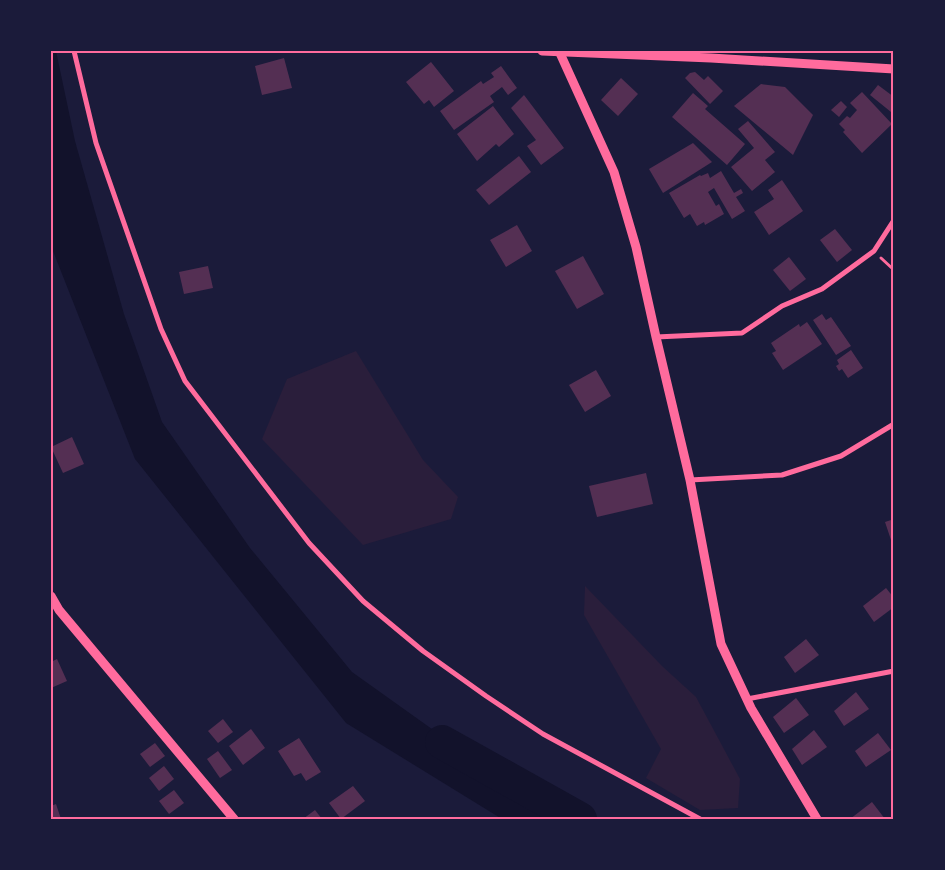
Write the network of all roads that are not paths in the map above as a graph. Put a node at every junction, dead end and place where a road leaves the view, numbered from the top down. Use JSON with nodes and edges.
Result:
{"nodes":[{"id":1,"x":74,"y":51,"type":"edge"},
{"id":2,"x":542,"y":51,"type":"edge"},
{"id":3,"x":559,"y":52,"type":"edge"},
{"id":4,"x":894,"y":69,"type":"edge"},
{"id":5,"x":894,"y":220,"type":"edge"},
{"id":6,"x":656,"y":337,"type":"junction"},
{"id":7,"x":894,"y":424,"type":"edge"},
{"id":8,"x":690,"y":480,"type":"junction"},
{"id":9,"x":51,"y":596,"type":"edge"},
{"id":10,"x":894,"y":670,"type":"edge"},
{"id":11,"x":747,"y":699,"type":"junction"},
{"id":12,"x":234,"y":819,"type":"edge"},
{"id":13,"x":700,"y":819,"type":"edge"},
{"id":14,"x":817,"y":819,"type":"edge"}],
"edges":[{"from":1,"to":13,"type":"street"},
{"from":2,"to":3,"type":"street"},
{"from":3,"to":4,"type":"street"},
{"from":3,"to":6,"type":"street"},
{"from":5,"to":6,"type":"street"},
{"from":6,"to":8,"type":"street"},
{"from":7,"to":8,"type":"street"},
{"from":8,"to":11,"type":"street"},
{"from":9,"to":12,"type":"street"},
{"from":10,"to":11,"type":"street"},
{"from":11,"to":14,"type":"street"}]}
